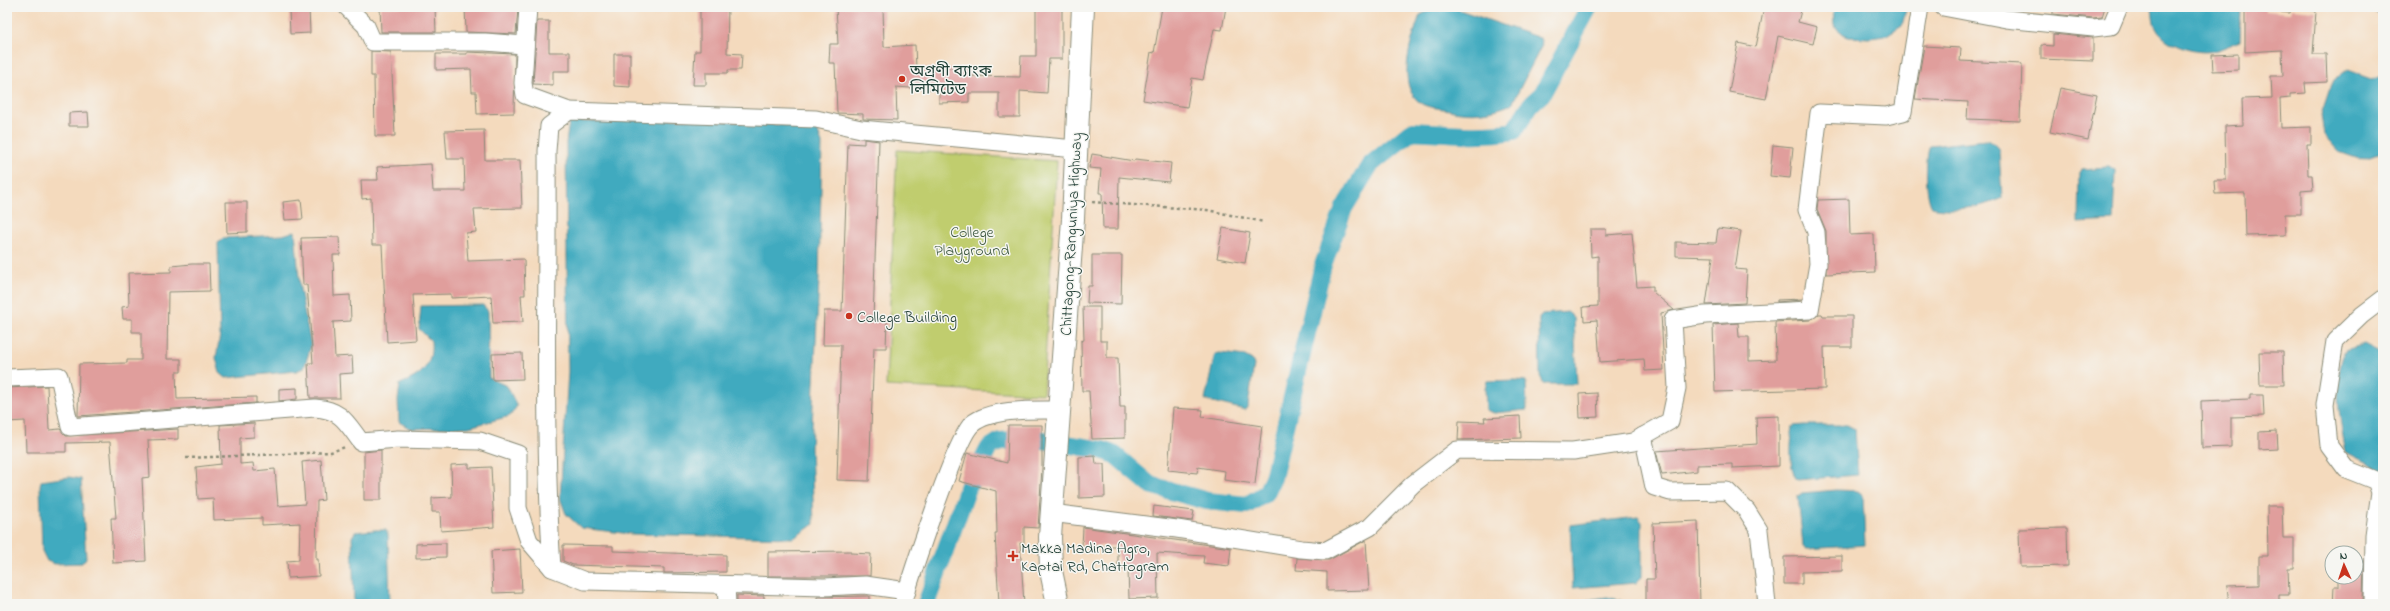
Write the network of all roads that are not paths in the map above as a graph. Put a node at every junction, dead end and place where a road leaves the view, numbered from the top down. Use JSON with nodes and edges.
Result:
{"nodes":[{"id":1,"x":347,"y":7,"type":"edge"},
{"id":2,"x":367,"y":7,"type":"edge"},
{"id":3,"x":528,"y":7,"type":"edge"},
{"id":4,"x":1083,"y":7,"type":"edge"},
{"id":5,"x":1920,"y":7,"type":"edge"},
{"id":6,"x":1943,"y":7,"type":"edge"},
{"id":7,"x":2119,"y":7,"type":"edge"},
{"id":8,"x":369,"y":34,"type":"junction"},
{"id":9,"x":524,"y":45,"type":"junction"},
{"id":10,"x":569,"y":111,"type":"junction"},
{"id":11,"x":1076,"y":149,"type":"junction"},
{"id":12,"x":2383,"y":299,"type":"edge"},
{"id":13,"x":7,"y":378,"type":"edge"},
{"id":14,"x":1058,"y":412,"type":"junction"},
{"id":15,"x":1643,"y":436,"type":"junction"},
{"id":16,"x":2379,"y":481,"type":"edge"},
{"id":17,"x":1051,"y":513,"type":"junction"},
{"id":18,"x":552,"y":568,"type":"junction"},
{"id":19,"x":726,"y":585,"type":"junction"},
{"id":20,"x":905,"y":597,"type":"edge"},
{"id":21,"x":727,"y":604,"type":"edge"},
{"id":22,"x":1058,"y":604,"type":"edge"},
{"id":23,"x":1767,"y":604,"type":"edge"},
{"id":24,"x":2373,"y":604,"type":"edge"}],
"edges":[{"from":1,"to":8,"type":"street"},
{"from":2,"to":8,"type":"street"},
{"from":3,"to":9,"type":"street"},
{"from":4,"to":11,"type":"main road","name":"Chittagong-Ranguniya Highway"},
{"from":5,"to":15,"type":"street"},
{"from":6,"to":7,"type":"street"},
{"from":8,"to":9,"type":"street"},
{"from":9,"to":10,"type":"street"},
{"from":10,"to":11,"type":"street"},
{"from":10,"to":18,"type":"street"},
{"from":11,"to":14,"type":"main road","name":"Chittagong-Ranguniya Highway"},
{"from":12,"to":16,"type":"street"},
{"from":13,"to":18,"type":"street"},
{"from":14,"to":17,"type":"main road","name":"Chittagong-Ranguniya Highway"},
{"from":14,"to":20,"type":"street"},
{"from":15,"to":17,"type":"street"},
{"from":15,"to":23,"type":"street"},
{"from":16,"to":24,"type":"street"},
{"from":17,"to":22,"type":"main road","name":"Chittagong-Ranguniya Highway"},
{"from":18,"to":19,"type":"street"},
{"from":19,"to":20,"type":"street"},
{"from":19,"to":21,"type":"street"}]}
